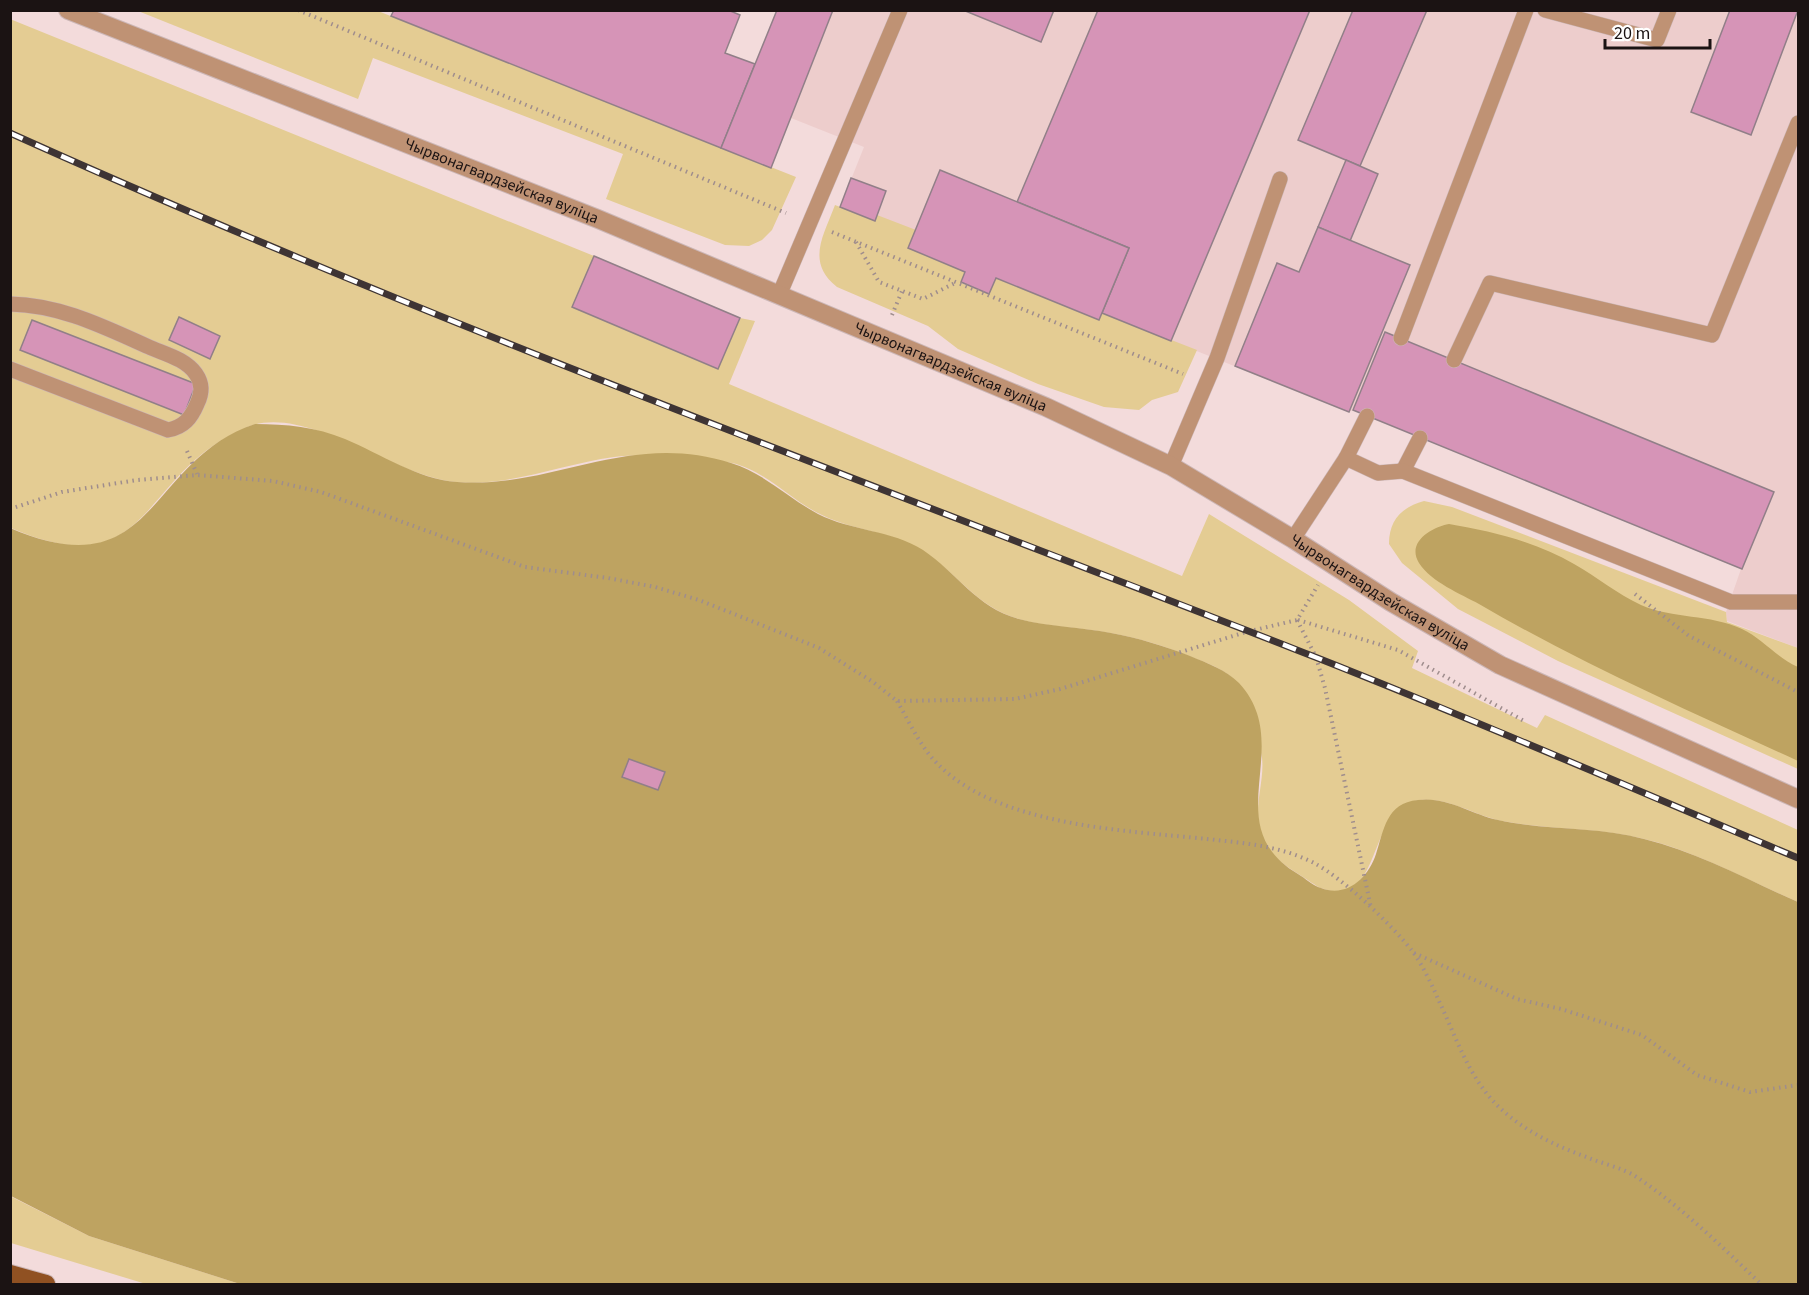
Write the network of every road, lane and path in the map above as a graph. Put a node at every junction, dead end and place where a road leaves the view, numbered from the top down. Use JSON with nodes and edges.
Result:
{"nodes":[{"id":1,"x":68,"y":10,"type":"edge"},
{"id":2,"x":298,"y":10,"type":"edge"},
{"id":3,"x":900,"y":10,"type":"edge"},
{"id":4,"x":1526,"y":10,"type":"edge"},
{"id":5,"x":1545,"y":10,"type":"edge"},
{"id":6,"x":1669,"y":10,"type":"edge"},
{"id":7,"x":1798,"y":123,"type":"edge"},
{"id":8,"x":1280,"y":179,"type":"dead end"},
{"id":9,"x":810,"y":223,"type":"junction"},
{"id":10,"x":855,"y":242,"type":"junction"},
{"id":11,"x":955,"y":283,"type":"junction"},
{"id":12,"x":780,"y":293,"type":"junction"},
{"id":13,"x":10,"y":304,"type":"edge"},
{"id":14,"x":1401,"y":338,"type":"dead end"},
{"id":15,"x":1454,"y":360,"type":"dead end"},
{"id":16,"x":10,"y":369,"type":"edge"},
{"id":17,"x":1206,"y":383,"type":"junction"},
{"id":18,"x":1367,"y":416,"type":"dead end"},
{"id":19,"x":1420,"y":438,"type":"dead end"},
{"id":20,"x":1346,"y":458,"type":"junction"},
{"id":21,"x":1171,"y":466,"type":"junction"},
{"id":22,"x":1403,"y":471,"type":"junction"},
{"id":23,"x":10,"y":509,"type":"edge"},
{"id":24,"x":1293,"y":539,"type":"junction"},
{"id":25,"x":1611,"y":555,"type":"junction"},
{"id":26,"x":1331,"y":564,"type":"junction"},
{"id":27,"x":1798,"y":602,"type":"edge"},
{"id":28,"x":1297,"y":620,"type":"junction"},
{"id":29,"x":1798,"y":692,"type":"edge"},
{"id":30,"x":897,"y":701,"type":"junction"},
{"id":31,"x":1524,"y":721,"type":"dead end"},
{"id":32,"x":1798,"y":799,"type":"edge"},
{"id":33,"x":1371,"y":908,"type":"junction"},
{"id":34,"x":1413,"y":953,"type":"junction"},
{"id":35,"x":1798,"y":1085,"type":"edge"},
{"id":36,"x":10,"y":1274,"type":"edge"},
{"id":37,"x":46,"y":1284,"type":"edge"},
{"id":38,"x":1761,"y":1284,"type":"edge"}],
"edges":[{"from":1,"to":12,"type":"street","name":"Чырвонагвардзейская вуліца"},
{"from":2,"to":9,"type":"path"},
{"from":3,"to":9,"type":"lane"},
{"from":4,"to":14,"type":"lane"},
{"from":5,"to":6,"type":"lane"},
{"from":7,"to":15,"type":"lane"},
{"from":8,"to":17,"type":"lane"},
{"from":9,"to":10,"type":"path"},
{"from":9,"to":12,"type":"lane"},
{"from":10,"to":11,"type":"path"},
{"from":10,"to":11,"type":"path"},
{"from":11,"to":17,"type":"path"},
{"from":12,"to":21,"type":"street","name":"Чырвонагвардзейская вуліца"},
{"from":13,"to":16,"type":"lane"},
{"from":17,"to":21,"type":"lane"},
{"from":18,"to":20,"type":"lane"},
{"from":19,"to":22,"type":"lane"},
{"from":20,"to":22,"type":"lane"},
{"from":20,"to":24,"type":"lane"},
{"from":21,"to":24,"type":"street","name":"Чырвонагвардзейская вуліца"},
{"from":22,"to":25,"type":"lane"},
{"from":23,"to":30,"type":"path"},
{"from":24,"to":26,"type":"street","name":"Чырвонагвардзейская вуліца"},
{"from":25,"to":27,"type":"lane"},
{"from":25,"to":29,"type":"path"},
{"from":26,"to":28,"type":"path"},
{"from":26,"to":32,"type":"street","name":"Чырвонагвардзейская вуліца"},
{"from":28,"to":30,"type":"path"},
{"from":28,"to":31,"type":"path"},
{"from":28,"to":33,"type":"path"},
{"from":30,"to":33,"type":"path"},
{"from":33,"to":34,"type":"path"},
{"from":34,"to":35,"type":"path"},
{"from":34,"to":38,"type":"path"},
{"from":36,"to":37,"type":"main road"}]}
